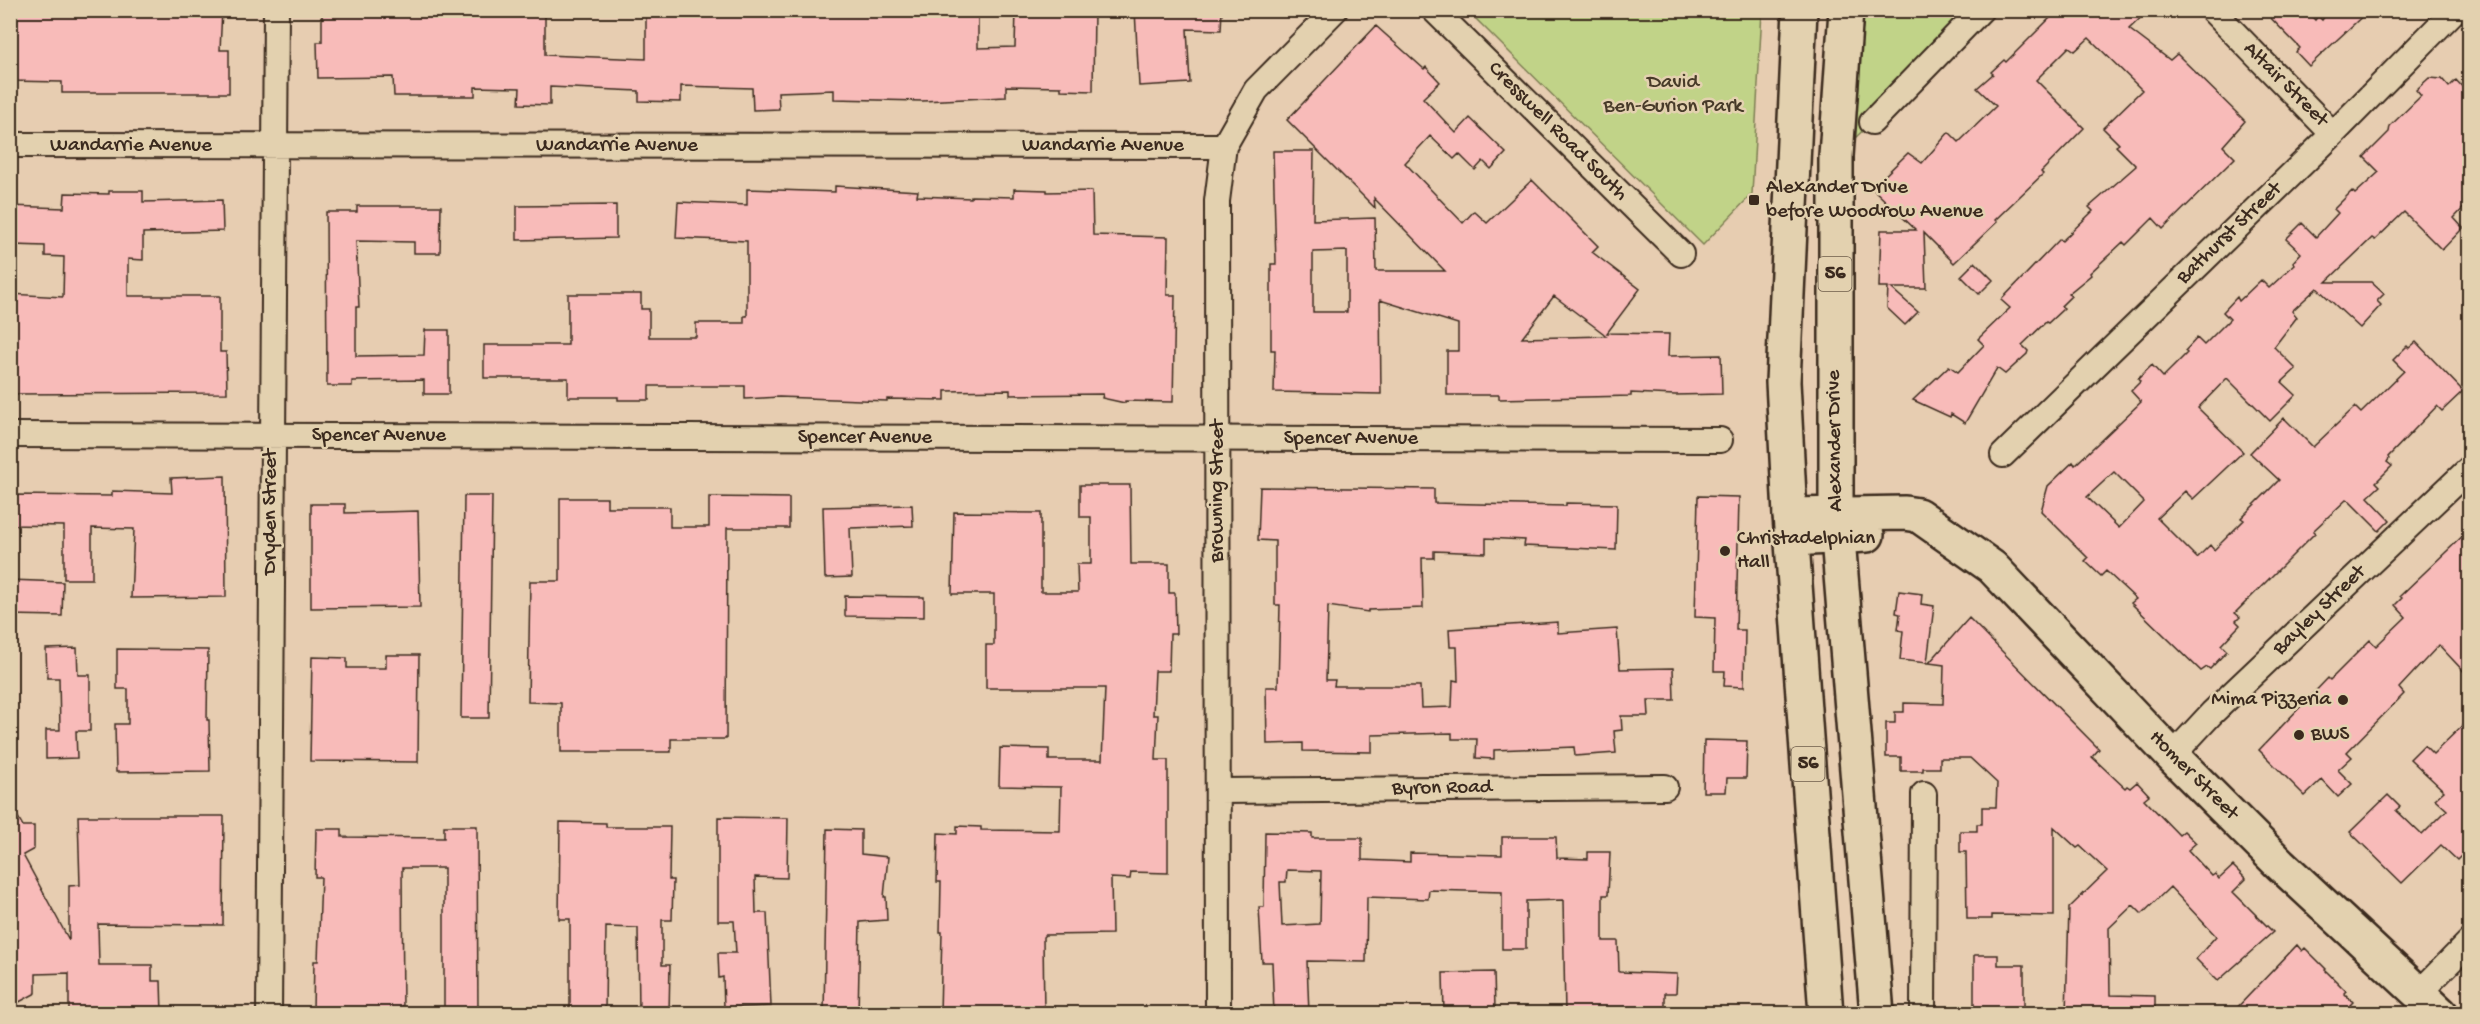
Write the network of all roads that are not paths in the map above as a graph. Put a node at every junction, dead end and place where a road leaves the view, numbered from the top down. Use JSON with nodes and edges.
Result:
{"nodes":[{"id":1,"x":276,"y":10,"type":"edge"},
{"id":2,"x":1335,"y":10,"type":"edge"},
{"id":3,"x":1434,"y":10,"type":"edge"},
{"id":4,"x":1800,"y":10,"type":"edge"},
{"id":5,"x":1846,"y":10,"type":"edge"},
{"id":6,"x":1981,"y":10,"type":"edge"},
{"id":7,"x":2212,"y":10,"type":"edge"},
{"id":8,"x":2455,"y":10,"type":"edge"},
{"id":9,"x":2462,"y":10,"type":"edge"},
{"id":10,"x":2469,"y":18,"type":"edge"},
{"id":11,"x":1872,"y":122,"type":"dead end"},
{"id":12,"x":2333,"y":134,"type":"junction"},
{"id":13,"x":10,"y":146,"type":"edge"},
{"id":14,"x":275,"y":146,"type":"junction"},
{"id":15,"x":1224,"y":146,"type":"junction"},
{"id":16,"x":1681,"y":254,"type":"dead end"},
{"id":17,"x":10,"y":435,"type":"edge"},
{"id":18,"x":272,"y":435,"type":"junction"},
{"id":19,"x":1218,"y":439,"type":"junction"},
{"id":20,"x":1720,"y":440,"type":"dead end"},
{"id":21,"x":2003,"y":455,"type":"dead end"},
{"id":22,"x":2469,"y":468,"type":"edge"},
{"id":23,"x":1837,"y":526,"type":"junction"},
{"id":24,"x":1791,"y":527,"type":"junction"},
{"id":25,"x":2172,"y":756,"type":"junction"},
{"id":26,"x":1665,"y":787,"type":"dead end"},
{"id":27,"x":1218,"y":791,"type":"junction"},
{"id":28,"x":1924,"y":794,"type":"dead end"},
{"id":29,"x":2469,"y":941,"type":"edge"},
{"id":30,"x":2430,"y":1003,"type":"edge"},
{"id":31,"x":269,"y":1014,"type":"edge"},
{"id":32,"x":1218,"y":1014,"type":"edge"},
{"id":33,"x":1826,"y":1014,"type":"edge"},
{"id":34,"x":1877,"y":1014,"type":"edge"},
{"id":35,"x":1923,"y":1014,"type":"edge"}],
"edges":[{"from":1,"to":14,"type":"street","name":"Dryden Street"},
{"from":2,"to":15,"type":"street","name":"Browning Street"},
{"from":3,"to":16,"type":"street","name":"Cresswell Road South"},
{"from":4,"to":24,"type":"main road","number":"56"},
{"from":5,"to":23,"type":"main road","name":"Alexander Drive","number":"56"},
{"from":6,"to":11,"type":"street"},
{"from":7,"to":12,"type":"street","name":"Altair Street"},
{"from":8,"to":12,"type":"street","name":"Bathurst Street"},
{"from":9,"to":10,"type":"street"},
{"from":12,"to":21,"type":"street","name":"Bathurst Street"},
{"from":13,"to":14,"type":"street","name":"Wandarrie Avenue"},
{"from":14,"to":15,"type":"street","name":"Wandarrie Avenue"},
{"from":14,"to":18,"type":"street","name":"Dryden Street"},
{"from":15,"to":19,"type":"street","name":"Browning Street"},
{"from":17,"to":18,"type":"street","name":"Spencer Avenue"},
{"from":18,"to":19,"type":"street","name":"Spencer Avenue"},
{"from":18,"to":31,"type":"street","name":"Dryden Street"},
{"from":19,"to":20,"type":"street","name":"Spencer Avenue"},
{"from":19,"to":27,"type":"street","name":"Browning Street"},
{"from":22,"to":25,"type":"street","name":"Bayley Street"},
{"from":23,"to":24,"type":"main road","name":"Homer Street"},
{"from":23,"to":25,"type":"main road","name":"Homer Street"},
{"from":23,"to":34,"type":"main road","name":"Alexander Drive","number":"56"},
{"from":24,"to":33,"type":"main road","number":"56"},
{"from":25,"to":30,"type":"main road","name":"Homer Street"},
{"from":26,"to":27,"type":"street","name":"Byron Road"},
{"from":27,"to":32,"type":"street","name":"Browning Street"},
{"from":28,"to":35,"type":"street"},
{"from":29,"to":30,"type":"street"}]}
